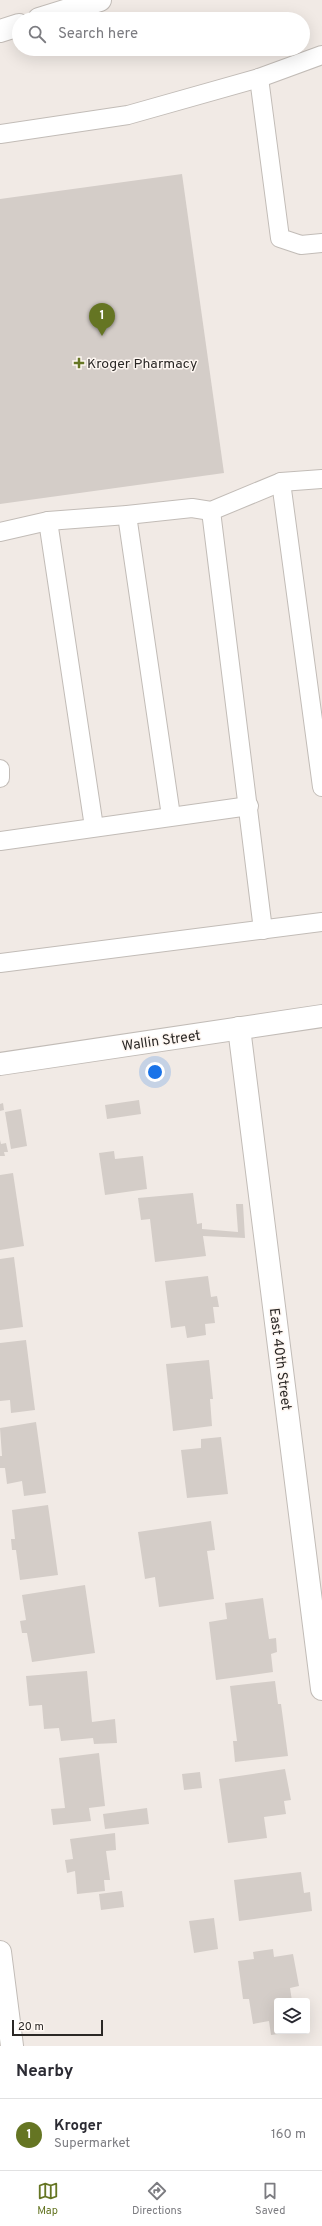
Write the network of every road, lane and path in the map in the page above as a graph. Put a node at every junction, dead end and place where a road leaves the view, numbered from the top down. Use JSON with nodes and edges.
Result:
{"nodes":[{"id":1,"x":100,"y":0,"type":"edge"},
{"id":2,"x":61,"y":12,"type":"edge"},
{"id":3,"x":12,"y":27,"type":"edge"},
{"id":4,"x":0,"y":31,"type":"edge"},
{"id":5,"x":322,"y":55,"type":"edge"},
{"id":6,"x":259,"y":78,"type":"junction"},
{"id":7,"x":0,"y":134,"type":"edge"},
{"id":8,"x":322,"y":243,"type":"edge"},
{"id":9,"x":322,"y":479,"type":"edge"},
{"id":10,"x":281,"y":482,"type":"junction"},
{"id":11,"x":211,"y":512,"type":"junction"},
{"id":12,"x":127,"y":515,"type":"junction"},
{"id":13,"x":48,"y":521,"type":"junction"},
{"id":14,"x":0,"y":532,"type":"edge"},
{"id":15,"x":0,"y":769,"type":"edge"},
{"id":16,"x":0,"y":778,"type":"edge"},
{"id":17,"x":322,"y":787,"type":"edge"},
{"id":18,"x":249,"y":806,"type":"junction"},
{"id":19,"x":171,"y":816,"type":"junction"},
{"id":20,"x":94,"y":827,"type":"junction"},
{"id":21,"x":0,"y":841,"type":"edge"},
{"id":22,"x":322,"y":922,"type":"edge"},
{"id":23,"x":264,"y":930,"type":"junction"},
{"id":24,"x":0,"y":963,"type":"edge"},
{"id":25,"x":322,"y":1016,"type":"edge"},
{"id":26,"x":239,"y":1028,"type":"junction"},
{"id":27,"x":0,"y":1064,"type":"edge"},
{"id":28,"x":322,"y":1689,"type":"edge"},
{"id":29,"x":0,"y":1952,"type":"edge"},
{"id":30,"x":12,"y":2046,"type":"edge"}],
"edges":[{"from":1,"to":2,"type":"main road"},
{"from":3,"to":4,"type":"main road"},
{"from":5,"to":6,"type":"lane"},
{"from":6,"to":7,"type":"lane"},
{"from":6,"to":8,"type":"lane"},
{"from":9,"to":10,"type":"lane"},
{"from":10,"to":11,"type":"lane"},
{"from":10,"to":17,"type":"lane"},
{"from":11,"to":12,"type":"lane"},
{"from":11,"to":18,"type":"lane"},
{"from":12,"to":13,"type":"lane"},
{"from":12,"to":19,"type":"lane"},
{"from":13,"to":14,"type":"lane"},
{"from":13,"to":20,"type":"lane"},
{"from":15,"to":16,"type":"lane"},
{"from":18,"to":19,"type":"lane"},
{"from":18,"to":23,"type":"lane"},
{"from":19,"to":20,"type":"lane"},
{"from":20,"to":21,"type":"lane"},
{"from":22,"to":23,"type":"lane"},
{"from":23,"to":24,"type":"lane"},
{"from":25,"to":26,"type":"main road","name":"Wallin Street"},
{"from":26,"to":27,"type":"main road","name":"Wallin Street"},
{"from":26,"to":28,"type":"main road","name":"East 40th Street"},
{"from":29,"to":30,"type":"main road"}]}
